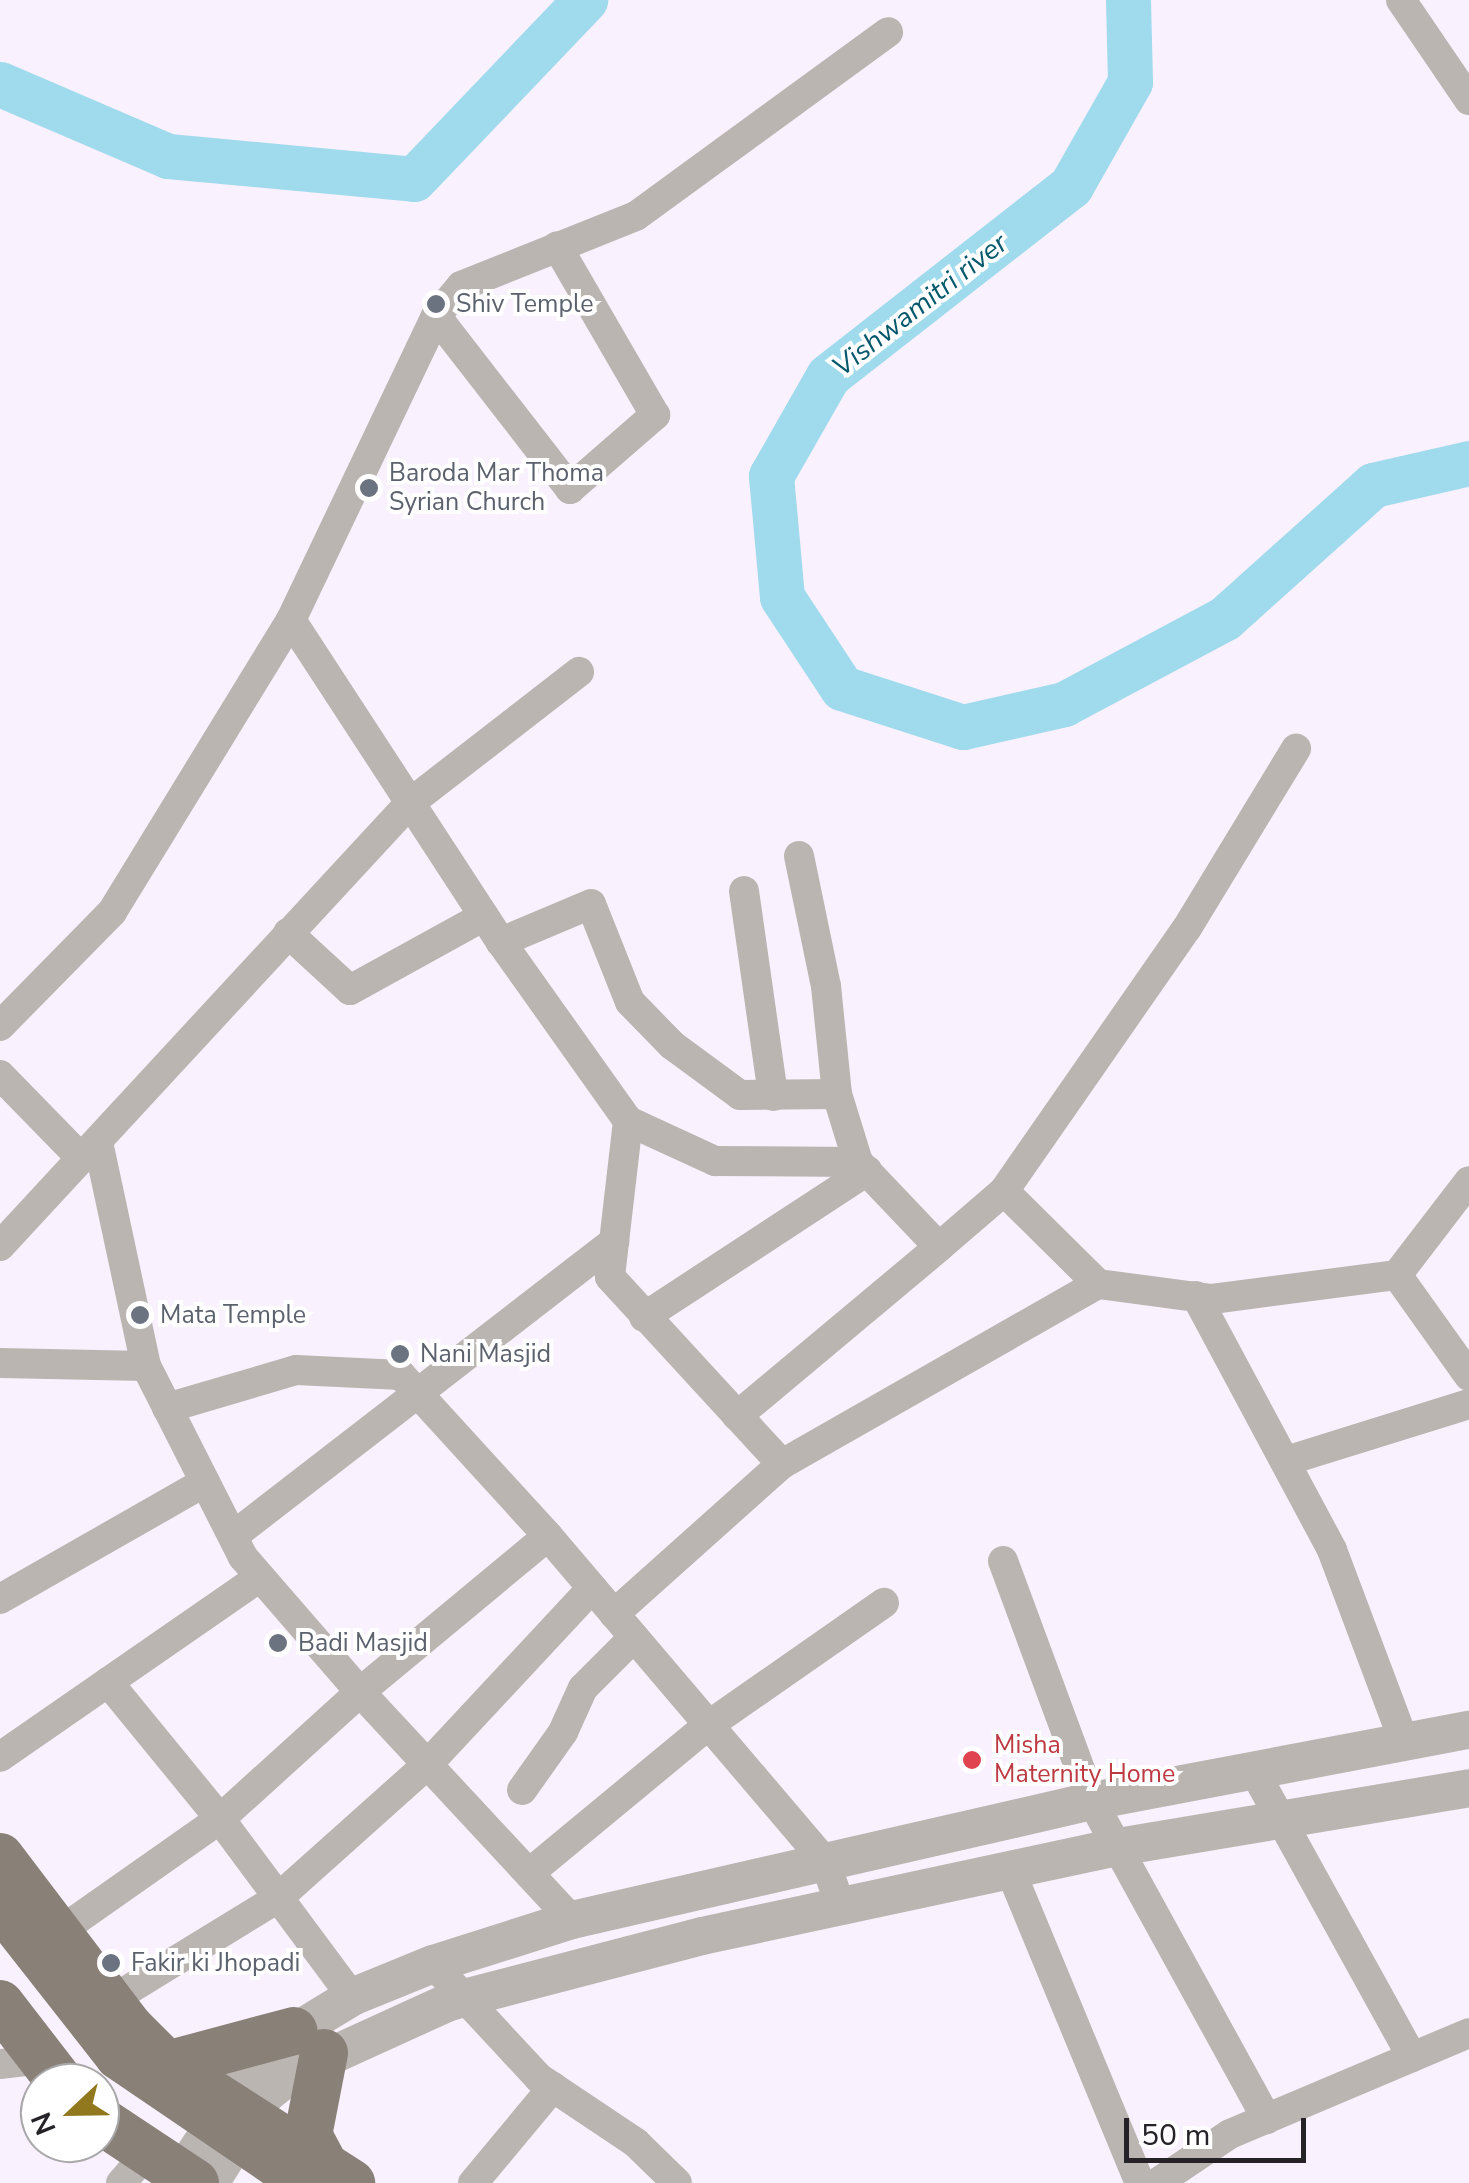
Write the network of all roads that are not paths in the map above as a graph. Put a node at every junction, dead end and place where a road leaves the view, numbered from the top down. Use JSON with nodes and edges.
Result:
{"nodes":[{"id":1,"x":1405,"y":2,"type":"edge"},
{"id":2,"x":888,"y":32,"type":"dead end"},
{"id":3,"x":1469,"y":100,"type":"edge"},
{"id":4,"x":557,"y":246,"type":"junction"},
{"id":5,"x":436,"y":316,"type":"junction"},
{"id":6,"x":291,"y":620,"type":"junction"},
{"id":7,"x":579,"y":672,"type":"dead end"},
{"id":8,"x":1296,"y":749,"type":"dead end"},
{"id":9,"x":410,"y":802,"type":"junction"},
{"id":10,"x":799,"y":856,"type":"dead end"},
{"id":11,"x":744,"y":891,"type":"dead end"},
{"id":12,"x":492,"y":929,"type":"junction"},
{"id":13,"x":288,"y":934,"type":"junction"},
{"id":14,"x":0,"y":1026,"type":"edge"},
{"id":15,"x":0,"y":1075,"type":"edge"},
{"id":16,"x":837,"y":1094,"type":"junction"},
{"id":17,"x":774,"y":1096,"type":"junction"},
{"id":18,"x":628,"y":1120,"type":"junction"},
{"id":19,"x":90,"y":1151,"type":"junction"},
{"id":20,"x":863,"y":1166,"type":"junction"},
{"id":21,"x":1469,"y":1181,"type":"edge"},
{"id":22,"x":1004,"y":1191,"type":"junction"},
{"id":23,"x":614,"y":1241,"type":"junction"},
{"id":24,"x":1,"y":1245,"type":"edge"},
{"id":25,"x":939,"y":1247,"type":"junction"},
{"id":26,"x":1397,"y":1276,"type":"junction"},
{"id":27,"x":1098,"y":1284,"type":"junction"},
{"id":28,"x":1196,"y":1296,"type":"junction"},
{"id":29,"x":644,"y":1317,"type":"junction"},
{"id":30,"x":0,"y":1363,"type":"edge"},
{"id":31,"x":146,"y":1366,"type":"junction"},
{"id":32,"x":1467,"y":1370,"type":"edge"},
{"id":33,"x":421,"y":1390,"type":"junction"},
{"id":34,"x":1469,"y":1404,"type":"edge"},
{"id":35,"x":167,"y":1408,"type":"junction"},
{"id":36,"x":737,"y":1416,"type":"junction"},
{"id":37,"x":1286,"y":1461,"type":"junction"},
{"id":38,"x":782,"y":1464,"type":"junction"},
{"id":39,"x":205,"y":1482,"type":"junction"},
{"id":40,"x":233,"y":1536,"type":"junction"},
{"id":41,"x":548,"y":1536,"type":"junction"},
{"id":42,"x":1002,"y":1561,"type":"dead end"},
{"id":43,"x":260,"y":1577,"type":"junction"},
{"id":44,"x":592,"y":1588,"type":"junction"},
{"id":45,"x":0,"y":1600,"type":"edge"},
{"id":46,"x":884,"y":1603,"type":"dead end"},
{"id":47,"x":624,"y":1626,"type":"junction"},
{"id":48,"x":108,"y":1682,"type":"junction"},
{"id":49,"x":360,"y":1692,"type":"junction"},
{"id":50,"x":706,"y":1727,"type":"junction"},
{"id":51,"x":1469,"y":1730,"type":"edge"},
{"id":52,"x":1403,"y":1739,"type":"junction"},
{"id":53,"x":0,"y":1757,"type":"edge"},
{"id":54,"x":427,"y":1765,"type":"junction"},
{"id":55,"x":1253,"y":1769,"type":"junction"},
{"id":56,"x":1469,"y":1788,"type":"edge"},
{"id":57,"x":522,"y":1790,"type":"dead end"},
{"id":58,"x":1092,"y":1801,"type":"junction"},
{"id":59,"x":1279,"y":1816,"type":"junction"},
{"id":60,"x":220,"y":1819,"type":"junction"},
{"id":61,"x":1118,"y":1847,"type":"junction"},
{"id":62,"x":0,"y":1857,"type":"edge"},
{"id":63,"x":826,"y":1862,"type":"junction"},
{"id":64,"x":533,"y":1870,"type":"junction"},
{"id":65,"x":1011,"y":1872,"type":"junction"},
{"id":66,"x":278,"y":1898,"type":"junction"},
{"id":67,"x":0,"y":1904,"type":"edge"},
{"id":68,"x":841,"y":1908,"type":"junction"},
{"id":69,"x":572,"y":1920,"type":"junction"},
{"id":70,"x":59,"y":1932,"type":"junction"},
{"id":71,"x":0,"y":1949,"type":"edge"},
{"id":72,"x":433,"y":1964,"type":"junction"},
{"id":73,"x":352,"y":1997,"type":"junction"},
{"id":74,"x":466,"y":1998,"type":"junction"},
{"id":75,"x":110,"y":2001,"type":"junction"},
{"id":76,"x":0,"y":2004,"type":"edge"},
{"id":77,"x":1469,"y":2033,"type":"edge"},
{"id":78,"x":309,"y":2042,"type":"junction"},
{"id":79,"x":1412,"y":2057,"type":"junction"},
{"id":80,"x":31,"y":2063,"type":"edge"},
{"id":81,"x":167,"y":2065,"type":"junction"},
{"id":82,"x":552,"y":2086,"type":"junction"},
{"id":83,"x":237,"y":2110,"type":"junction"},
{"id":84,"x":1267,"y":2119,"type":"junction"},
{"id":85,"x":120,"y":2135,"type":"edge"},
{"id":86,"x":171,"y":2175,"type":"edge"},
{"id":87,"x":327,"y":2178,"type":"edge"},
{"id":88,"x":662,"y":2178,"type":"edge"},
{"id":89,"x":251,"y":2183,"type":"edge"},
{"id":90,"x":473,"y":2183,"type":"edge"},
{"id":91,"x":1140,"y":2183,"type":"edge"},
{"id":92,"x":1157,"y":2183,"type":"edge"}],
"edges":[{"from":1,"to":3,"type":"street"},
{"from":2,"to":4,"type":"street"},
{"from":4,"to":5,"type":"street"},
{"from":4,"to":5,"type":"street"},
{"from":5,"to":6,"type":"street"},
{"from":6,"to":9,"type":"street"},
{"from":6,"to":14,"type":"street"},
{"from":7,"to":9,"type":"street"},
{"from":8,"to":22,"type":"street"},
{"from":9,"to":12,"type":"street"},
{"from":9,"to":13,"type":"street"},
{"from":10,"to":16,"type":"street"},
{"from":11,"to":17,"type":"street"},
{"from":12,"to":13,"type":"street"},
{"from":12,"to":17,"type":"street"},
{"from":12,"to":18,"type":"street"},
{"from":13,"to":19,"type":"street"},
{"from":15,"to":19,"type":"street"},
{"from":16,"to":17,"type":"street"},
{"from":16,"to":20,"type":"street"},
{"from":18,"to":20,"type":"street"},
{"from":18,"to":23,"type":"street"},
{"from":19,"to":24,"type":"street"},
{"from":19,"to":31,"type":"street"},
{"from":20,"to":25,"type":"street"},
{"from":20,"to":29,"type":"street"},
{"from":21,"to":26,"type":"street"},
{"from":22,"to":25,"type":"street"},
{"from":22,"to":27,"type":"street"},
{"from":23,"to":29,"type":"street"},
{"from":23,"to":33,"type":"street"},
{"from":25,"to":36,"type":"street"},
{"from":26,"to":28,"type":"street"},
{"from":26,"to":32,"type":"street"},
{"from":27,"to":28,"type":"street"},
{"from":27,"to":38,"type":"street"},
{"from":28,"to":37,"type":"street"},
{"from":29,"to":36,"type":"street"},
{"from":30,"to":31,"type":"street"},
{"from":31,"to":35,"type":"street"},
{"from":33,"to":35,"type":"street"},
{"from":33,"to":40,"type":"street"},
{"from":33,"to":41,"type":"street"},
{"from":34,"to":37,"type":"street"},
{"from":35,"to":39,"type":"street"},
{"from":36,"to":38,"type":"street"},
{"from":37,"to":52,"type":"street"},
{"from":38,"to":47,"type":"street"},
{"from":39,"to":40,"type":"street"},
{"from":39,"to":45,"type":"street"},
{"from":40,"to":43,"type":"street"},
{"from":41,"to":44,"type":"street"},
{"from":41,"to":49,"type":"street"},
{"from":42,"to":58,"type":"street"},
{"from":43,"to":48,"type":"street"},
{"from":43,"to":49,"type":"street"},
{"from":44,"to":47,"type":"street"},
{"from":44,"to":54,"type":"street"},
{"from":46,"to":50,"type":"street"},
{"from":47,"to":50,"type":"street"},
{"from":47,"to":57,"type":"street"},
{"from":48,"to":53,"type":"street"},
{"from":48,"to":60,"type":"street"},
{"from":49,"to":54,"type":"street"},
{"from":49,"to":60,"type":"street"},
{"from":50,"to":63,"type":"street"},
{"from":50,"to":64,"type":"street"},
{"from":51,"to":52,"type":"street"},
{"from":52,"to":55,"type":"street"},
{"from":54,"to":64,"type":"street"},
{"from":54,"to":66,"type":"street"},
{"from":55,"to":58,"type":"street"},
{"from":55,"to":59,"type":"street"},
{"from":56,"to":59,"type":"street"},
{"from":58,"to":61,"type":"street"},
{"from":58,"to":63,"type":"street"},
{"from":59,"to":61,"type":"street"},
{"from":59,"to":79,"type":"street"},
{"from":60,"to":66,"type":"street"},
{"from":60,"to":70,"type":"street"},
{"from":61,"to":65,"type":"street"},
{"from":61,"to":84,"type":"street"},
{"from":62,"to":70,"type":"main road"},
{"from":63,"to":68,"type":"street"},
{"from":63,"to":69,"type":"street"},
{"from":64,"to":69,"type":"street"},
{"from":65,"to":68,"type":"street"},
{"from":65,"to":91,"type":"street"},
{"from":66,"to":73,"type":"street"},
{"from":66,"to":75,"type":"street"},
{"from":67,"to":87,"type":"main road","bridge":true},
{"from":68,"to":74,"type":"street"},
{"from":69,"to":72,"type":"street"},
{"from":70,"to":75,"type":"main road"},
{"from":71,"to":89,"type":"main road"},
{"from":72,"to":73,"type":"street"},
{"from":72,"to":74,"type":"street"},
{"from":73,"to":78,"type":"street"},
{"from":74,"to":78,"type":"street"},
{"from":74,"to":82,"type":"street"},
{"from":75,"to":81,"type":"main road"},
{"from":76,"to":80,"type":"main road"},
{"from":77,"to":79,"type":"street"},
{"from":78,"to":81,"type":"main road"},
{"from":78,"to":83,"type":"street"},
{"from":78,"to":87,"type":"main road"},
{"from":79,"to":84,"type":"street"},
{"from":81,"to":83,"type":"main road"},
{"from":82,"to":88,"type":"street"},
{"from":82,"to":90,"type":"street"},
{"from":83,"to":86,"type":"street"},
{"from":83,"to":87,"type":"main road"},
{"from":84,"to":92,"type":"street"},
{"from":85,"to":86,"type":"main road"}]}
